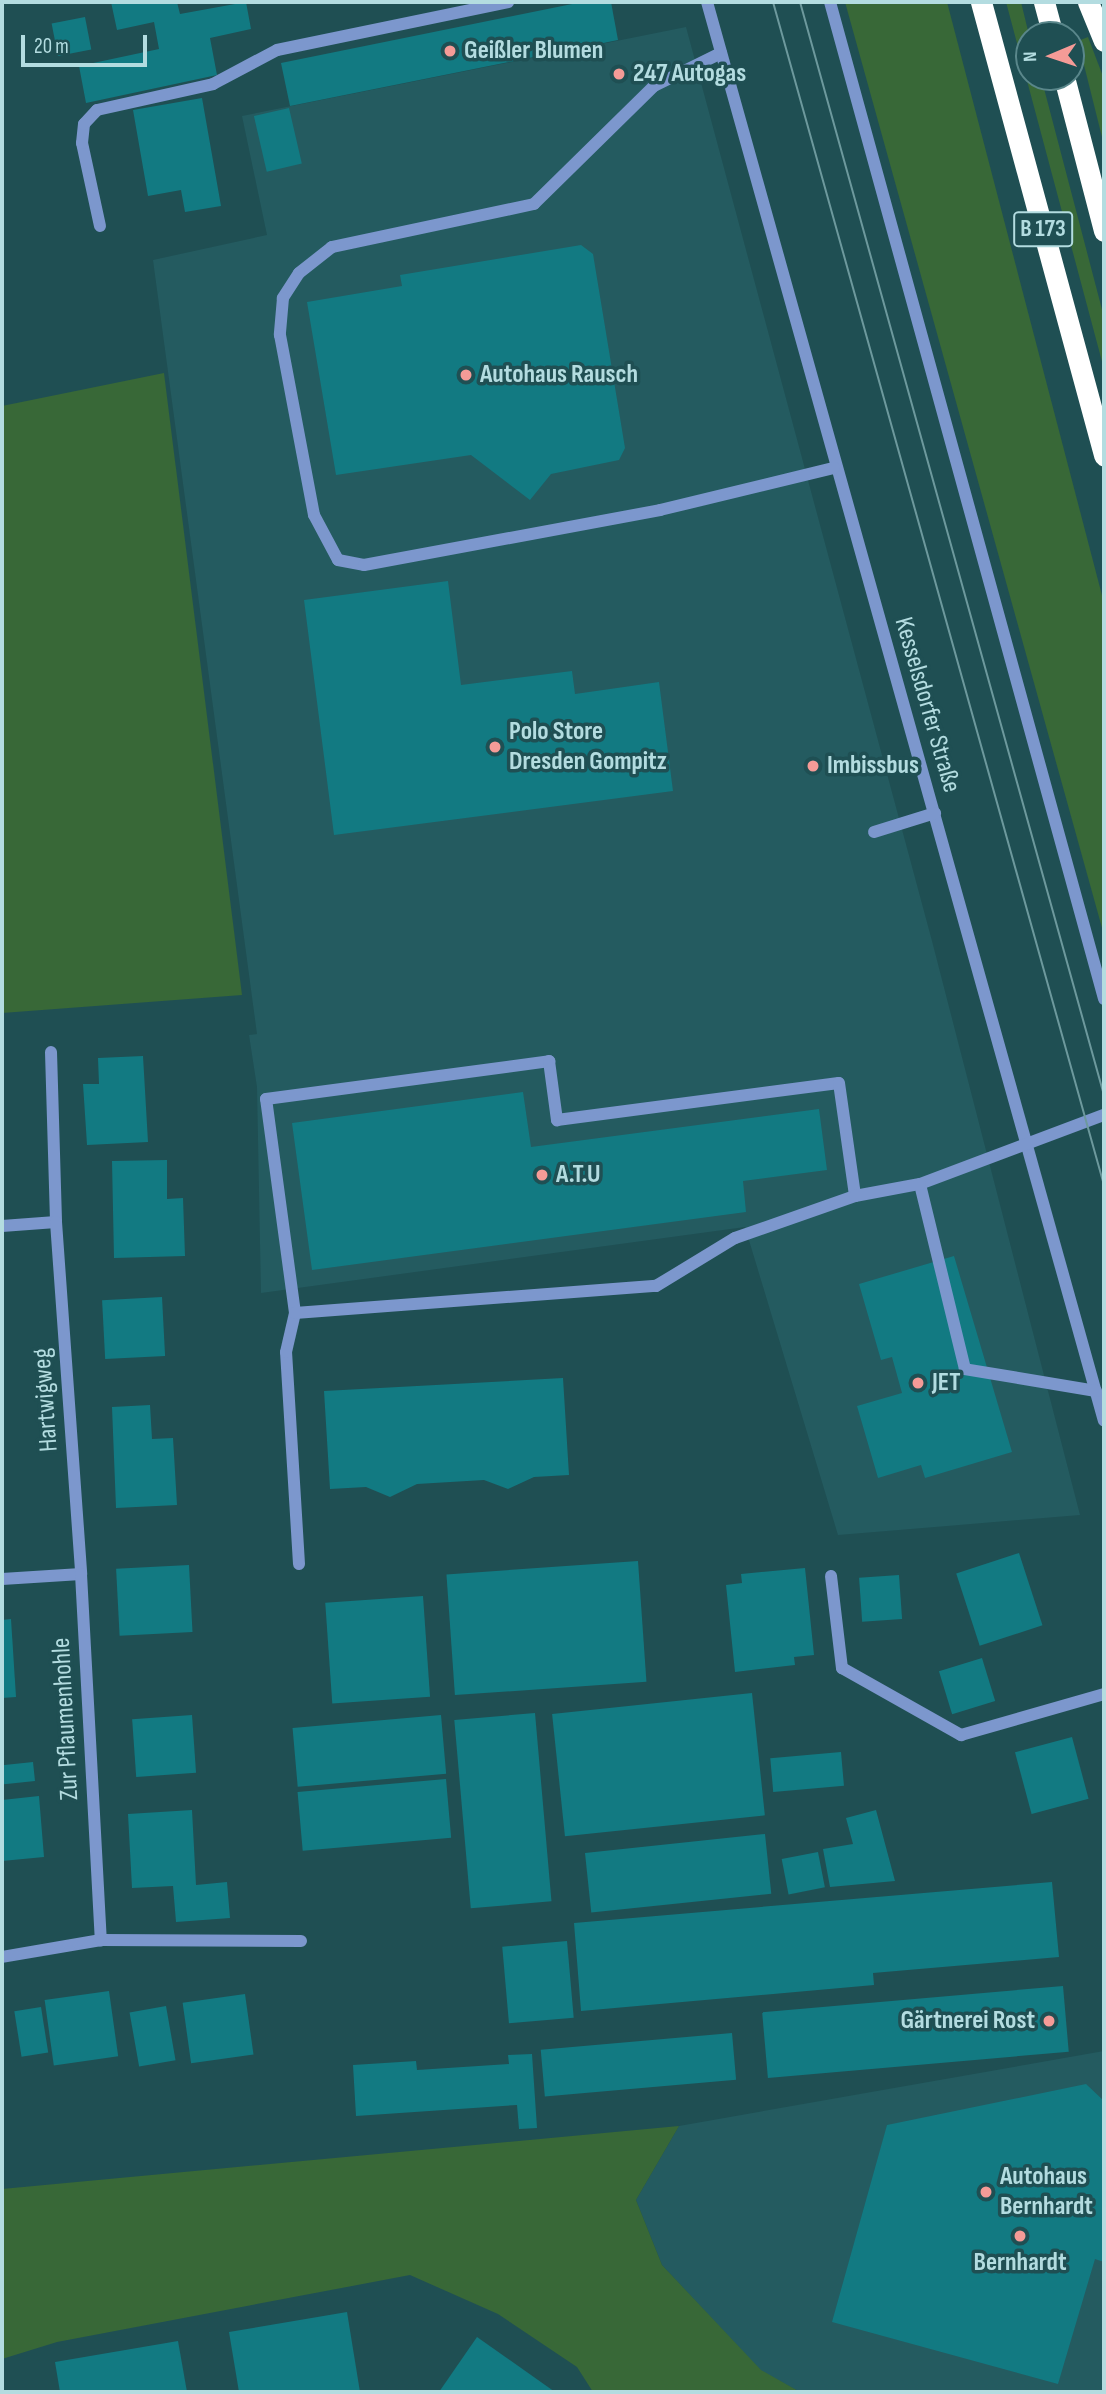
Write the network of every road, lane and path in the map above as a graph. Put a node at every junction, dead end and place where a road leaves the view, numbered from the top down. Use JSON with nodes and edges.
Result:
{"nodes":[{"id":1,"x":508,"y":2,"type":"edge"},
{"id":2,"x":707,"y":2,"type":"edge"},
{"id":3,"x":830,"y":2,"type":"edge"},
{"id":4,"x":981,"y":2,"type":"edge"},
{"id":5,"x":1044,"y":2,"type":"edge"},
{"id":6,"x":1088,"y":2,"type":"edge"},
{"id":7,"x":1049,"y":21,"type":"edge"},
{"id":8,"x":1104,"y":41,"type":"edge"},
{"id":9,"x":721,"y":53,"type":"junction"},
{"id":10,"x":1068,"y":91,"type":"edge"},
{"id":11,"x":100,"y":226,"type":"dead end"},
{"id":12,"x":1104,"y":231,"type":"edge"},
{"id":13,"x":1104,"y":456,"type":"edge"},
{"id":14,"x":834,"y":468,"type":"junction"},
{"id":15,"x":935,"y":813,"type":"junction"},
{"id":16,"x":874,"y":832,"type":"dead end"},
{"id":17,"x":1104,"y":999,"type":"edge"},
{"id":18,"x":51,"y":1052,"type":"dead end"},
{"id":19,"x":1104,"y":1115,"type":"edge"},
{"id":20,"x":1027,"y":1144,"type":"junction"},
{"id":21,"x":920,"y":1184,"type":"junction"},
{"id":22,"x":855,"y":1196,"type":"junction"},
{"id":23,"x":56,"y":1222,"type":"junction"},
{"id":24,"x":2,"y":1226,"type":"edge"},
{"id":25,"x":295,"y":1313,"type":"junction"},
{"id":26,"x":1096,"y":1391,"type":"junction"},
{"id":27,"x":1104,"y":1421,"type":"edge"},
{"id":28,"x":299,"y":1564,"type":"dead end"},
{"id":29,"x":81,"y":1574,"type":"junction"},
{"id":30,"x":831,"y":1576,"type":"dead end"},
{"id":31,"x":2,"y":1579,"type":"edge"},
{"id":32,"x":1104,"y":1694,"type":"edge"},
{"id":33,"x":101,"y":1940,"type":"junction"},
{"id":34,"x":301,"y":1941,"type":"dead end"},
{"id":35,"x":2,"y":1957,"type":"edge"}],
"edges":[{"from":1,"to":11,"type":"street"},
{"from":2,"to":9,"type":"street","name":"Kesselsdorfer Straße"},
{"from":3,"to":17,"type":"street"},
{"from":4,"to":13,"type":"highway","number":"B 173"},
{"from":5,"to":7,"type":"highway"},
{"from":6,"to":8,"type":"highway"},
{"from":9,"to":14,"type":"street","name":"Kesselsdorfer Straße"},
{"from":9,"to":14,"type":"street"},
{"from":10,"to":12,"type":"highway","number":"B 173"},
{"from":14,"to":15,"type":"street","name":"Kesselsdorfer Straße"},
{"from":15,"to":16,"type":"street"},
{"from":15,"to":20,"type":"street","name":"Kesselsdorfer Straße"},
{"from":18,"to":23,"type":"street","name":"Hartwigweg"},
{"from":19,"to":20,"type":"street"},
{"from":20,"to":21,"type":"street"},
{"from":20,"to":26,"type":"street","name":"Kesselsdorfer Straße"},
{"from":21,"to":22,"type":"street"},
{"from":21,"to":26,"type":"street"},
{"from":22,"to":25,"type":"street"},
{"from":22,"to":25,"type":"street"},
{"from":23,"to":24,"type":"street"},
{"from":23,"to":29,"type":"street","name":"Hartwigweg"},
{"from":25,"to":28,"type":"street"},
{"from":26,"to":27,"type":"street","name":"Kesselsdorfer Straße"},
{"from":29,"to":31,"type":"street"},
{"from":29,"to":33,"type":"street","name":"Zur Pflaumenhohle"},
{"from":30,"to":32,"type":"street"},
{"from":33,"to":34,"type":"street"},
{"from":33,"to":35,"type":"street"}]}
